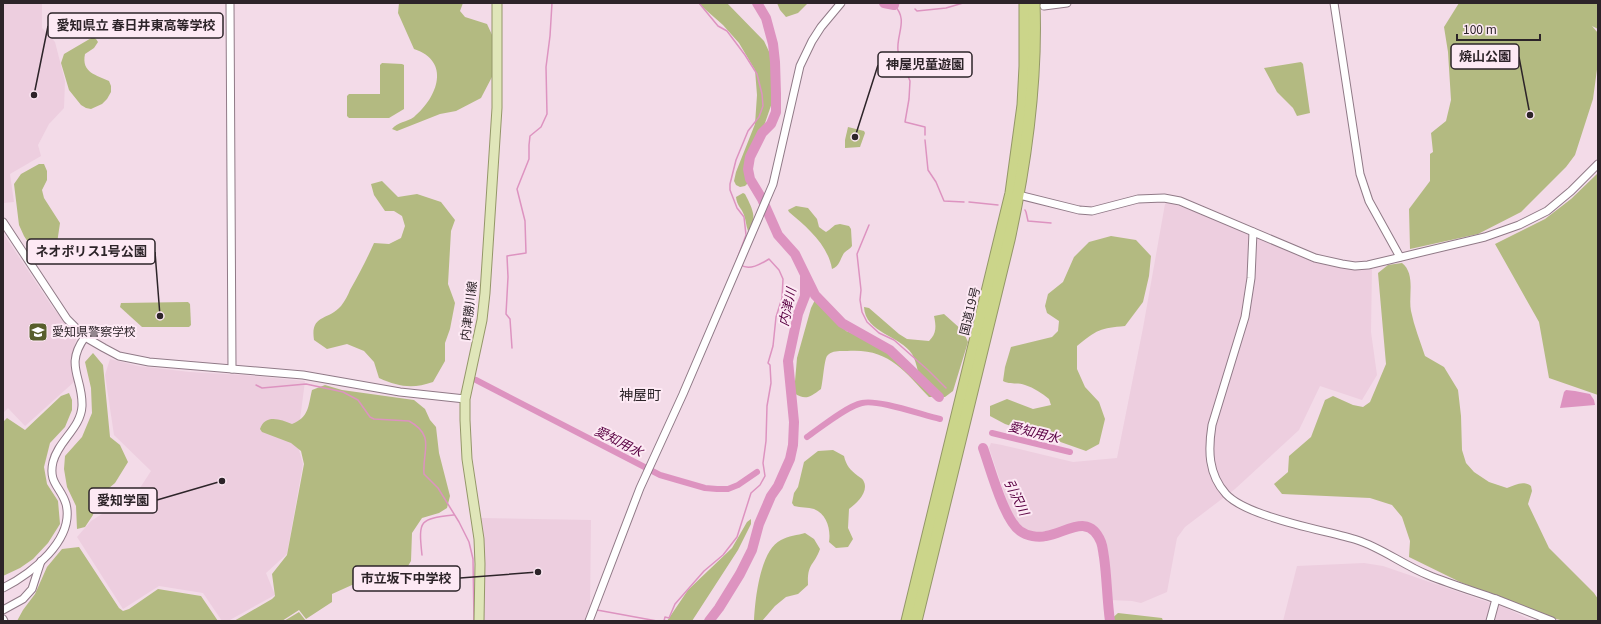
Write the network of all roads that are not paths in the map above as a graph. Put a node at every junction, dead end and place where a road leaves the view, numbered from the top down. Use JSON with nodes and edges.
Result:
{"nodes":[{"id":1,"x":230,"y":3,"type":"edge"},
{"id":2,"x":497,"y":3,"type":"edge"},
{"id":3,"x":841,"y":3,"type":"edge"},
{"id":4,"x":1025,"y":3,"type":"edge"},
{"id":5,"x":1067,"y":3,"type":"edge"},
{"id":6,"x":1334,"y":3,"type":"edge"},
{"id":7,"x":1039,"y":4,"type":"edge"},
{"id":8,"x":1598,"y":164,"type":"edge"},
{"id":9,"x":1015,"y":194,"type":"junction"},
{"id":10,"x":3,"y":222,"type":"edge"},
{"id":11,"x":1253,"y":232,"type":"junction"},
{"id":12,"x":1400,"y":257,"type":"junction"},
{"id":13,"x":85,"y":336,"type":"junction"},
{"id":14,"x":232,"y":369,"type":"junction"},
{"id":15,"x":465,"y":399,"type":"junction"},
{"id":16,"x":42,"y":559,"type":"junction"},
{"id":17,"x":3,"y":588,"type":"edge"},
{"id":18,"x":1496,"y":599,"type":"junction"},
{"id":19,"x":3,"y":610,"type":"edge"},
{"id":20,"x":479,"y":621,"type":"edge"},
{"id":21,"x":589,"y":621,"type":"edge"},
{"id":22,"x":907,"y":621,"type":"edge"},
{"id":23,"x":916,"y":621,"type":"edge"},
{"id":24,"x":1490,"y":621,"type":"edge"},
{"id":25,"x":1552,"y":621,"type":"edge"}],
"edges":[{"from":1,"to":14,"type":"street"},
{"from":2,"to":15,"type":"main road","name":"内津勝川線"},
{"from":3,"to":21,"type":"street"},
{"from":4,"to":9,"type":"highway","name":"国道19号"},
{"from":5,"to":7,"type":"street"},
{"from":6,"to":12,"type":"street"},
{"from":7,"to":9,"type":"highway","name":"国道19号"},
{"from":8,"to":12,"type":"street"},
{"from":9,"to":11,"type":"street"},
{"from":9,"to":22,"type":"highway","name":"国道19号"},
{"from":9,"to":23,"type":"highway","name":"国道19号"},
{"from":10,"to":13,"type":"street"},
{"from":11,"to":12,"type":"street"},
{"from":11,"to":18,"type":"street"},
{"from":13,"to":14,"type":"street"},
{"from":13,"to":16,"type":"street"},
{"from":14,"to":15,"type":"street"},
{"from":15,"to":20,"type":"main road","name":"内津勝川線"},
{"from":16,"to":17,"type":"street"},
{"from":16,"to":19,"type":"street"},
{"from":18,"to":24,"type":"street"},
{"from":18,"to":25,"type":"street"}]}
